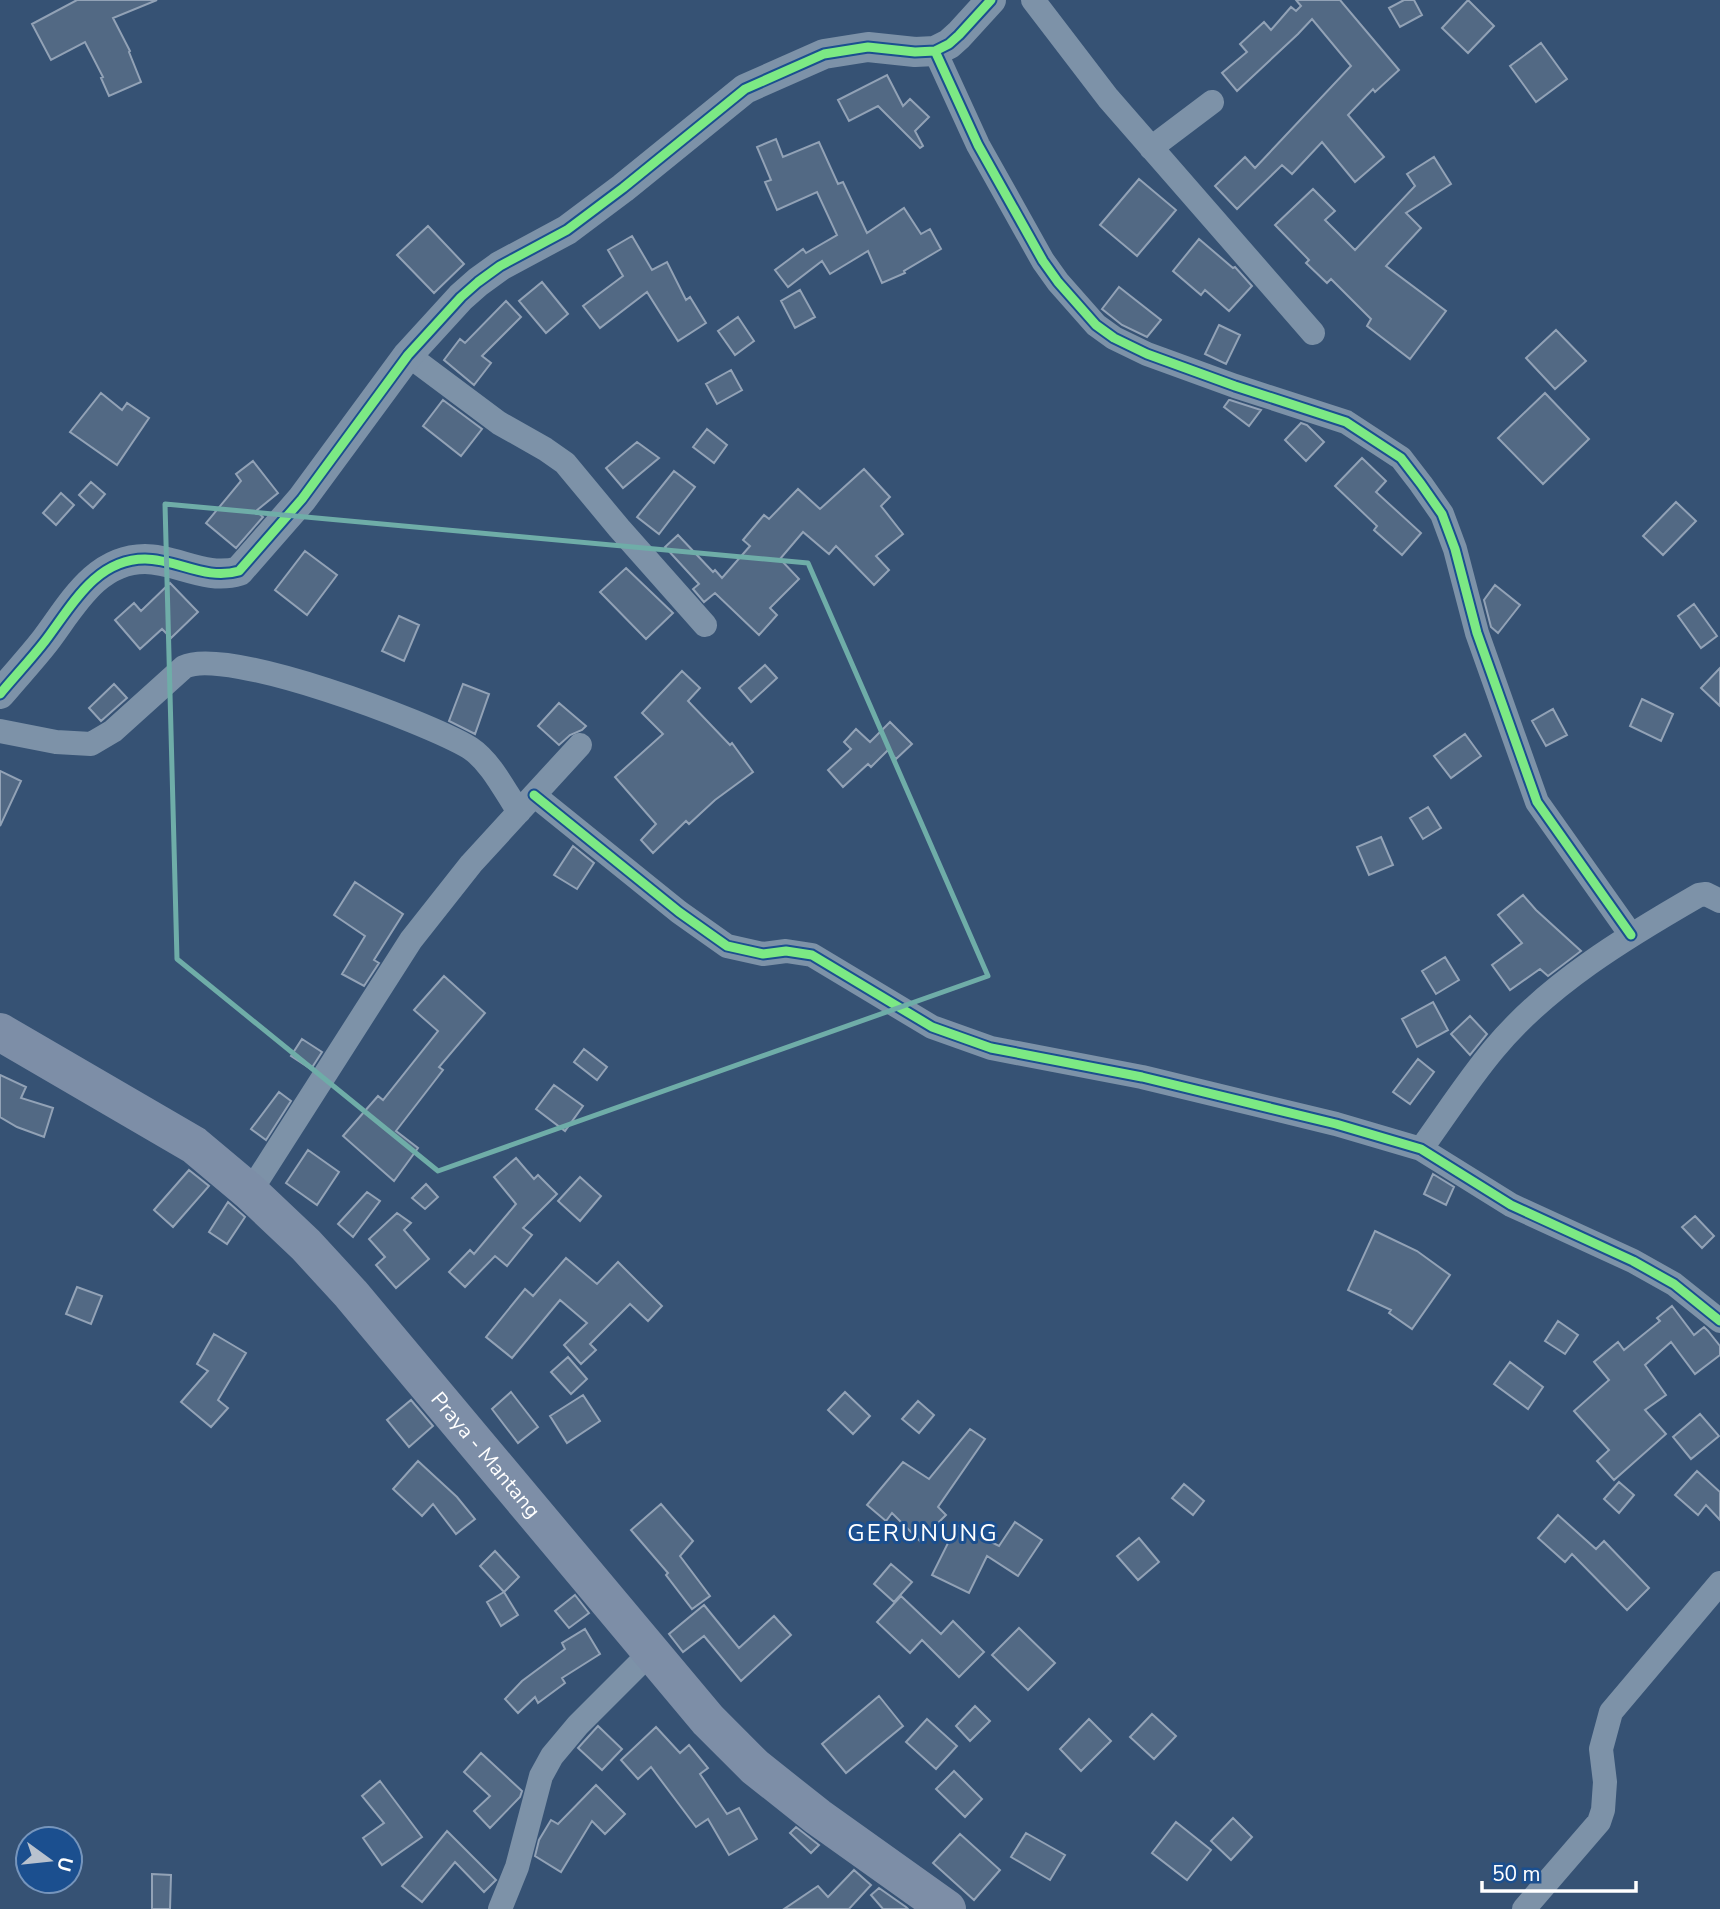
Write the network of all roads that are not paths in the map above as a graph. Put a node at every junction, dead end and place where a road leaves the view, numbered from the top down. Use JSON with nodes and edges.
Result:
{"nodes":[{"id":1,"x":990,"y":0,"type":"edge"},
{"id":2,"x":1033,"y":0,"type":"edge"},
{"id":3,"x":935,"y":51,"type":"junction"},
{"id":4,"x":1212,"y":102,"type":"dead end"},
{"id":5,"x":1151,"y":148,"type":"junction"},
{"id":6,"x":1314,"y":333,"type":"dead end"},
{"id":7,"x":408,"y":355,"type":"junction"},
{"id":8,"x":705,"y":625,"type":"dead end"},
{"id":9,"x":0,"y":694,"type":"edge"},
{"id":10,"x":0,"y":731,"type":"edge"},
{"id":11,"x":580,"y":745,"type":"dead end"},
{"id":12,"x":527,"y":803,"type":"junction"},
{"id":13,"x":1720,"y":901,"type":"edge"},
{"id":14,"x":1631,"y":935,"type":"junction"},
{"id":15,"x":0,"y":1032,"type":"edge"},
{"id":16,"x":1421,"y":1149,"type":"junction"},
{"id":17,"x":250,"y":1192,"type":"junction"},
{"id":18,"x":1720,"y":1321,"type":"edge"},
{"id":19,"x":1720,"y":1583,"type":"edge"},
{"id":20,"x":651,"y":1652,"type":"junction"},
{"id":21,"x":500,"y":1909,"type":"edge"},
{"id":22,"x":947,"y":1909,"type":"edge"},
{"id":23,"x":1524,"y":1909,"type":"edge"}],
"edges":[{"from":1,"to":3,"type":"street"},
{"from":2,"to":5,"type":"street"},
{"from":3,"to":7,"type":"street"},
{"from":3,"to":14,"type":"street"},
{"from":4,"to":5,"type":"street"},
{"from":5,"to":6,"type":"street"},
{"from":7,"to":8,"type":"street"},
{"from":7,"to":9,"type":"street"},
{"from":10,"to":12,"type":"street"},
{"from":11,"to":12,"type":"street"},
{"from":12,"to":16,"type":"street"},
{"from":12,"to":17,"type":"street"},
{"from":13,"to":14,"type":"street"},
{"from":14,"to":16,"type":"street"},
{"from":15,"to":17,"type":"main road","name":"Praya - Mantang"},
{"from":16,"to":18,"type":"street"},
{"from":17,"to":20,"type":"main road","name":"Praya - Mantang"},
{"from":19,"to":23,"type":"street"},
{"from":20,"to":21,"type":"street"},
{"from":20,"to":22,"type":"main road","name":"Praya - Mantang"}]}
